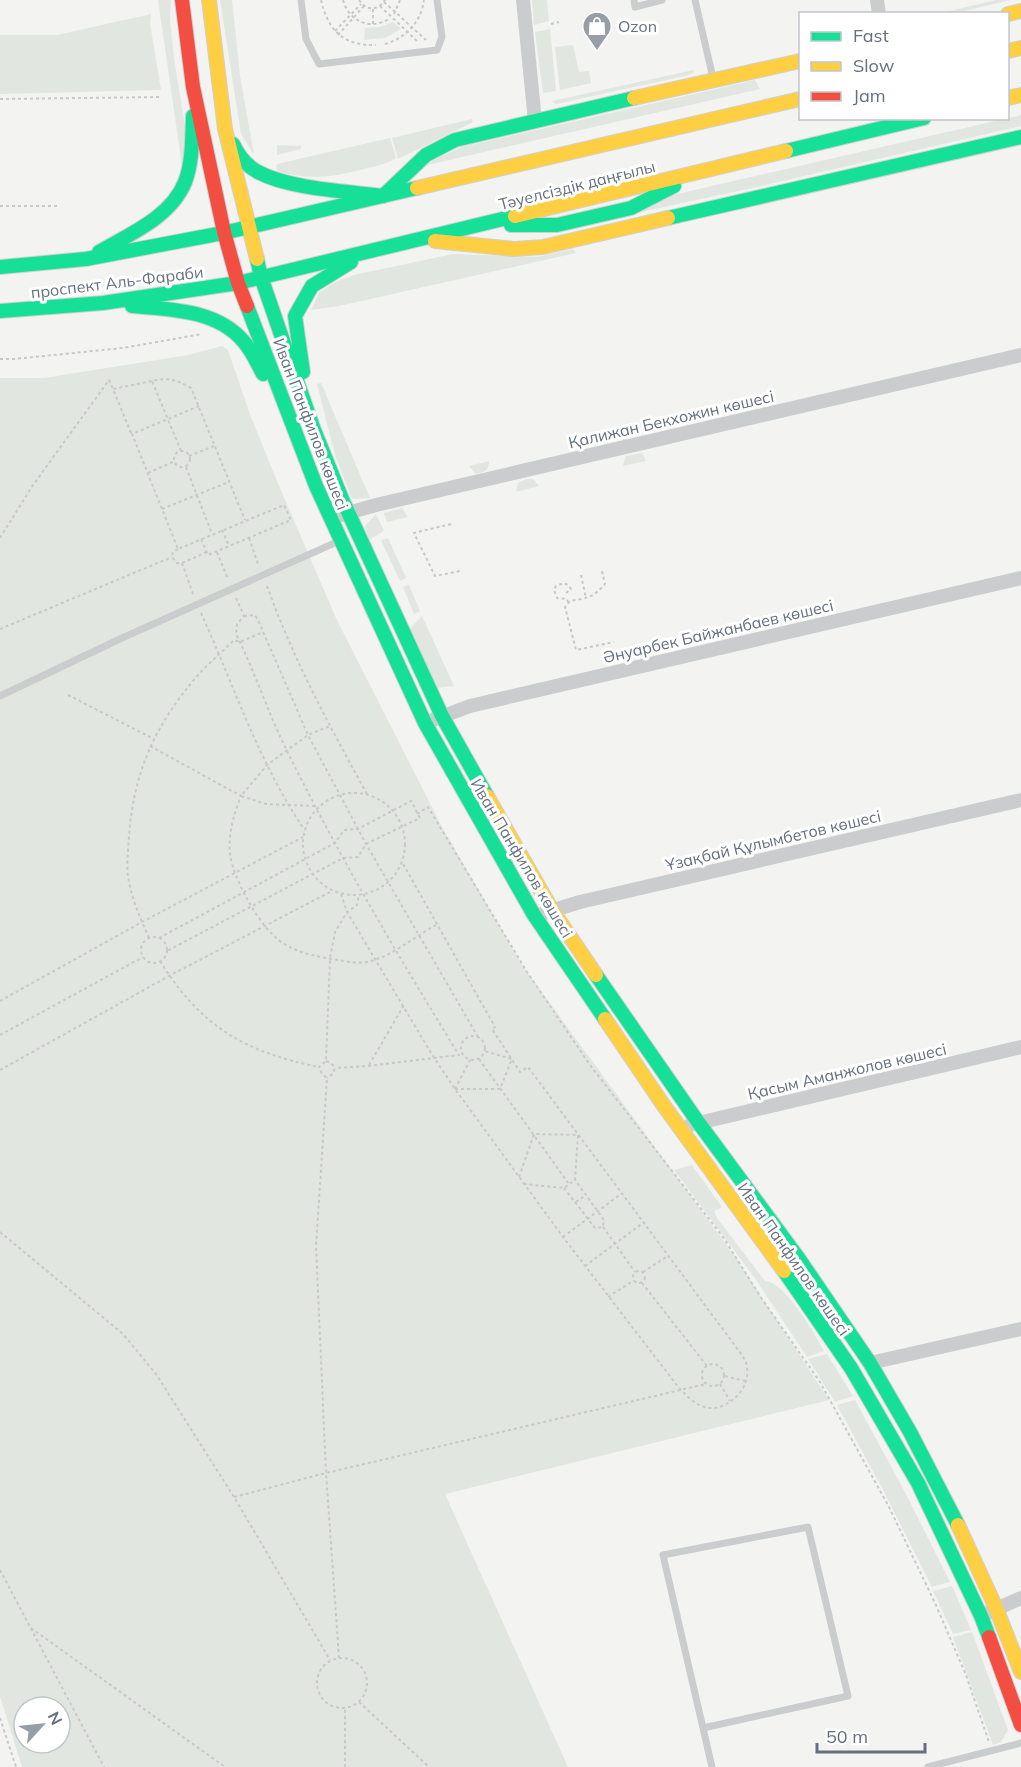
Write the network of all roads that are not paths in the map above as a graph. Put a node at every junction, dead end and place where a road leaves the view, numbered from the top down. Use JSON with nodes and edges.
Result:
{"nodes":[{"id":1,"x":182,"y":0,"type":"edge"},
{"id":2,"x":209,"y":0,"type":"edge"},
{"id":3,"x":302,"y":0,"type":"edge"},
{"id":4,"x":437,"y":0,"type":"edge"},
{"id":5,"x":523,"y":0,"type":"edge"},
{"id":6,"x":634,"y":0,"type":"edge"},
{"id":7,"x":662,"y":0,"type":"edge"},
{"id":8,"x":694,"y":0,"type":"edge"},
{"id":9,"x":799,"y":61,"type":"edge"},
{"id":10,"x":714,"y":80,"type":"junction"},
{"id":11,"x":193,"y":87,"type":"junction"},
{"id":12,"x":799,"y":99,"type":"edge"},
{"id":13,"x":916,"y":120,"type":"edge"},
{"id":14,"x":535,"y":121,"type":"junction"},
{"id":15,"x":225,"y":129,"type":"junction"},
{"id":16,"x":1021,"y":138,"type":"edge"},
{"id":17,"x":383,"y":196,"type":"junction"},
{"id":18,"x":248,"y":227,"type":"junction"},
{"id":19,"x":224,"y":232,"type":"junction"},
{"id":20,"x":421,"y":239,"type":"junction"},
{"id":21,"x":377,"y":250,"type":"junction"},
{"id":22,"x":86,"y":259,"type":"junction"},
{"id":23,"x":0,"y":267,"type":"edge"},
{"id":24,"x":261,"y":278,"type":"junction"},
{"id":25,"x":238,"y":283,"type":"junction"},
{"id":26,"x":103,"y":303,"type":"junction"},
{"id":27,"x":0,"y":310,"type":"edge"},
{"id":28,"x":1021,"y":355,"type":"edge"},
{"id":29,"x":289,"y":416,"type":"junction"},
{"id":30,"x":314,"y":430,"type":"junction"},
{"id":31,"x":348,"y":513,"type":"junction"},
{"id":32,"x":330,"y":519,"type":"junction"},
{"id":33,"x":340,"y":541,"type":"junction"},
{"id":34,"x":1021,"y":578,"type":"edge"},
{"id":35,"x":0,"y":696,"type":"edge"},
{"id":36,"x":442,"y":716,"type":"junction"},
{"id":37,"x":425,"y":723,"type":"junction"},
{"id":38,"x":1021,"y":800,"type":"edge"},
{"id":39,"x":552,"y":910,"type":"junction"},
{"id":40,"x":534,"y":915,"type":"junction"},
{"id":41,"x":1021,"y":1047,"type":"edge"},
{"id":42,"x":698,"y":1122,"type":"junction"},
{"id":43,"x":681,"y":1129,"type":"junction"},
{"id":44,"x":1021,"y":1329,"type":"edge"},
{"id":45,"x":870,"y":1363,"type":"junction"},
{"id":46,"x":1021,"y":1598,"type":"edge"},
{"id":47,"x":996,"y":1608,"type":"junction"},
{"id":48,"x":981,"y":1616,"type":"junction"},
{"id":49,"x":1021,"y":1672,"type":"edge"},
{"id":50,"x":1021,"y":1725,"type":"edge"},
{"id":51,"x":703,"y":1728,"type":"junction"},
{"id":52,"x":1021,"y":1743,"type":"edge"},
{"id":53,"x":712,"y":1767,"type":"edge"},
{"id":54,"x":928,"y":1767,"type":"edge"}],
"edges":[{"from":1,"to":11,"type":"main road","name":"Иван Панфилов көшесі"},
{"from":2,"to":15,"type":"main road","name":"Иван Панфилов көшесі"},
{"from":3,"to":4,"type":"lane"},
{"from":5,"to":14,"type":"street"},
{"from":6,"to":7,"type":"lane"},
{"from":8,"to":10,"type":"lane"},
{"from":9,"to":10,"type":"main road"},
{"from":10,"to":14,"type":"main road"},
{"from":11,"to":19,"type":"main road","name":"Иван Панфилов көшесі"},
{"from":11,"to":22,"type":"main road"},
{"from":12,"to":17,"type":"main road","name":"Тәуелсіздік даңғылы"},
{"from":13,"to":20,"type":"main road","name":"Тәуелсіздік даңғылы"},
{"from":14,"to":17,"type":"main road"},
{"from":15,"to":17,"type":"main road"},
{"from":15,"to":18,"type":"main road","name":"Иван Панфилов көшесі"},
{"from":16,"to":20,"type":"main road"},
{"from":17,"to":18,"type":"main road","name":"Тәуелсіздік даңғылы"},
{"from":18,"to":19,"type":"main road","name":"Тәуелсіздік даңғылы"},
{"from":18,"to":24,"type":"main road","name":"Иван Панфилов көшесі"},
{"from":19,"to":22,"type":"main road","name":"проспект Аль-Фараби"},
{"from":19,"to":25,"type":"main road","name":"Иван Панфилов көшесі"},
{"from":20,"to":21,"type":"main road","name":"Тәуелсіздік даңғылы"},
{"from":21,"to":24,"type":"main road","name":"Тәуелсіздік даңғылы"},
{"from":21,"to":30,"type":"main road"},
{"from":22,"to":23,"type":"main road","name":"проспект Аль-Фараби"},
{"from":24,"to":25,"type":"main road","name":"Тәуелсіздік даңғылы"},
{"from":24,"to":30,"type":"main road","name":"Иван Панфилов көшесі"},
{"from":25,"to":26,"type":"main road","name":"проспект Аль-Фараби"},
{"from":25,"to":29,"type":"main road","name":"Иван Панфилов көшесі"},
{"from":26,"to":27,"type":"main road","name":"проспект Аль-Фараби"},
{"from":26,"to":29,"type":"main road"},
{"from":28,"to":31,"type":"street","name":"Қалижан Бекхожин көшесі"},
{"from":29,"to":32,"type":"main road","name":"Иван Панфилов көшесі"},
{"from":30,"to":31,"type":"main road","name":"Иван Панфилов көшесі"},
{"from":31,"to":32,"type":"street","name":"Қалижан Бекхожин көшесі"},
{"from":31,"to":36,"type":"main road","name":"Иван Панфилов көшесі"},
{"from":32,"to":33,"type":"main road","name":"Иван Панфилов көшесі"},
{"from":33,"to":35,"type":"lane"},
{"from":33,"to":37,"type":"main road","name":"Иван Панфилов көшесі"},
{"from":34,"to":36,"type":"street","name":"Әнуарбек Байжанбаев көшесі"},
{"from":36,"to":37,"type":"street","name":"Әнуарбек Байжанбаев көшесі"},
{"from":36,"to":39,"type":"main road","name":"Иван Панфилов көшесі"},
{"from":37,"to":40,"type":"main road","name":"Иван Панфилов көшесі"},
{"from":38,"to":39,"type":"street","name":"Ұзақбай Құлымбетов көшесі"},
{"from":39,"to":40,"type":"street","name":"Ұзақбай Құлымбетов көшесі"},
{"from":39,"to":42,"type":"main road","name":"Иван Панфилов көшесі"},
{"from":40,"to":43,"type":"main road","name":"Иван Панфилов көшесі"},
{"from":41,"to":42,"type":"street","name":"Қасым Аманжолов көшесі"},
{"from":42,"to":43,"type":"street","name":"Қасым Аманжолов көшесі"},
{"from":42,"to":45,"type":"main road","name":"Иван Панфилов көшесі"},
{"from":43,"to":48,"type":"main road","name":"Иван Панфилов көшесі"},
{"from":44,"to":45,"type":"street"},
{"from":45,"to":47,"type":"main road","name":"Иван Панфилов көшесі"},
{"from":46,"to":47,"type":"street"},
{"from":47,"to":48,"type":"street"},
{"from":47,"to":49,"type":"main road","name":"Иван Панфилов көшесі"},
{"from":48,"to":50,"type":"main road","name":"Иван Панфилов көшесі"},
{"from":51,"to":51,"type":"lane"},
{"from":51,"to":53,"type":"lane"},
{"from":52,"to":54,"type":"lane"}]}
